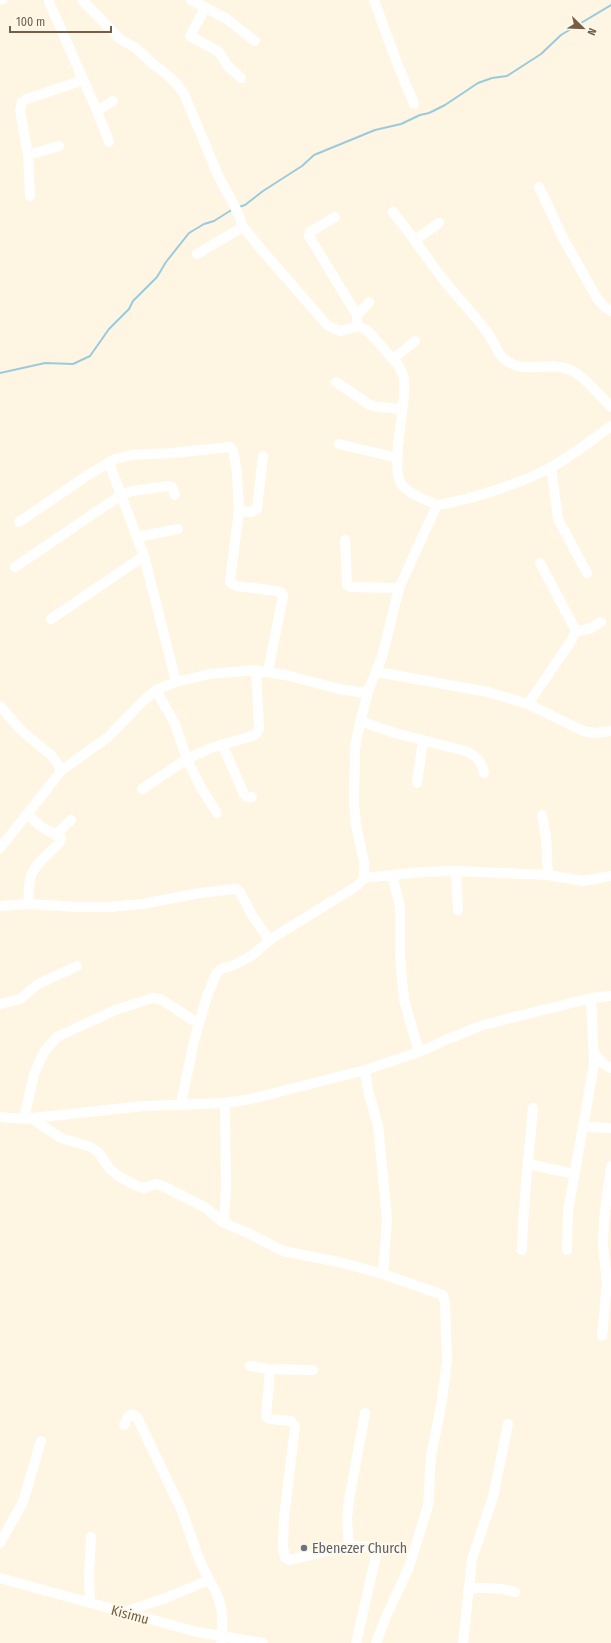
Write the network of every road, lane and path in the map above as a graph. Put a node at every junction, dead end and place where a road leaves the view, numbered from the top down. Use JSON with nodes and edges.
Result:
{"nodes":[{"id":1,"x":82,"y":0,"type":"edge"},
{"id":2,"x":190,"y":0,"type":"edge"},
{"id":3,"x":374,"y":0,"type":"edge"},
{"id":4,"x":51,"y":1,"type":"edge"},
{"id":5,"x":205,"y":8,"type":"junction"},
{"id":6,"x":255,"y":40,"type":"dead end"},
{"id":7,"x":241,"y":78,"type":"dead end"},
{"id":8,"x":83,"y":80,"type":"junction"},
{"id":9,"x":113,"y":101,"type":"dead end"},
{"id":10,"x":414,"y":104,"type":"dead end"},
{"id":11,"x":97,"y":111,"type":"junction"},
{"id":12,"x":109,"y":142,"type":"dead end"},
{"id":13,"x":59,"y":146,"type":"dead end"},
{"id":14,"x":28,"y":155,"type":"junction"},
{"id":15,"x":539,"y":187,"type":"dead end"},
{"id":16,"x":30,"y":196,"type":"dead end"},
{"id":17,"x":393,"y":212,"type":"dead end"},
{"id":18,"x":335,"y":217,"type":"dead end"},
{"id":19,"x":439,"y":223,"type":"dead end"},
{"id":20,"x":243,"y":226,"type":"junction"},
{"id":21,"x":415,"y":240,"type":"junction"},
{"id":22,"x":197,"y":254,"type":"dead end"},
{"id":23,"x":369,"y":302,"type":"dead end"},
{"id":24,"x":611,"y":311,"type":"edge"},
{"id":25,"x":357,"y":315,"type":"junction"},
{"id":26,"x":357,"y":326,"type":"junction"},
{"id":27,"x":415,"y":342,"type":"dead end"},
{"id":28,"x":393,"y":359,"type":"junction"},
{"id":29,"x":336,"y":382,"type":"dead end"},
{"id":30,"x":611,"y":407,"type":"edge"},
{"id":31,"x":402,"y":408,"type":"junction"},
{"id":32,"x":611,"y":426,"type":"edge"},
{"id":33,"x":339,"y":444,"type":"dead end"},
{"id":34,"x":263,"y":456,"type":"dead end"},
{"id":35,"x":398,"y":458,"type":"junction"},
{"id":36,"x":109,"y":463,"type":"junction"},
{"id":37,"x":551,"y":467,"type":"junction"},
{"id":38,"x":121,"y":494,"type":"junction"},
{"id":39,"x":174,"y":496,"type":"dead end"},
{"id":40,"x":437,"y":505,"type":"junction"},
{"id":41,"x":239,"y":511,"type":"junction"},
{"id":42,"x":19,"y":522,"type":"dead end"},
{"id":43,"x":178,"y":529,"type":"dead end"},
{"id":44,"x":137,"y":537,"type":"junction"},
{"id":45,"x":344,"y":540,"type":"dead end"},
{"id":46,"x":144,"y":556,"type":"junction"},
{"id":47,"x":540,"y":563,"type":"dead end"},
{"id":48,"x":15,"y":567,"type":"dead end"},
{"id":49,"x":588,"y":573,"type":"dead end"},
{"id":50,"x":400,"y":588,"type":"junction"},
{"id":51,"x":51,"y":619,"type":"dead end"},
{"id":52,"x":601,"y":622,"type":"dead end"},
{"id":53,"x":576,"y":631,"type":"junction"},
{"id":54,"x":256,"y":670,"type":"junction"},
{"id":55,"x":268,"y":671,"type":"junction"},
{"id":56,"x":377,"y":672,"type":"junction"},
{"id":57,"x":176,"y":682,"type":"junction"},
{"id":58,"x":156,"y":690,"type":"junction"},
{"id":59,"x":368,"y":691,"type":"junction"},
{"id":60,"x":528,"y":704,"type":"junction"},
{"id":61,"x":0,"y":706,"type":"edge"},
{"id":62,"x":360,"y":721,"type":"junction"},
{"id":63,"x":611,"y":731,"type":"edge"},
{"id":64,"x":424,"y":740,"type":"junction"},
{"id":65,"x":222,"y":744,"type":"junction"},
{"id":66,"x":188,"y":759,"type":"junction"},
{"id":67,"x":62,"y":770,"type":"junction"},
{"id":68,"x":484,"y":773,"type":"dead end"},
{"id":69,"x":417,"y":783,"type":"dead end"},
{"id":70,"x":142,"y":789,"type":"dead end"},
{"id":71,"x":252,"y":797,"type":"dead end"},
{"id":72,"x":217,"y":813,"type":"dead end"},
{"id":73,"x":27,"y":814,"type":"junction"},
{"id":74,"x":542,"y":816,"type":"dead end"},
{"id":75,"x":71,"y":820,"type":"dead end"},
{"id":76,"x":56,"y":834,"type":"junction"},
{"id":77,"x":0,"y":848,"type":"edge"},
{"id":78,"x":456,"y":872,"type":"junction"},
{"id":79,"x":392,"y":875,"type":"junction"},
{"id":80,"x":548,"y":875,"type":"junction"},
{"id":81,"x":611,"y":876,"type":"edge"},
{"id":82,"x":364,"y":878,"type":"junction"},
{"id":83,"x":28,"y":904,"type":"junction"},
{"id":84,"x":0,"y":906,"type":"edge"},
{"id":85,"x":458,"y":910,"type":"dead end"},
{"id":86,"x":270,"y":941,"type":"junction"},
{"id":87,"x":77,"y":966,"type":"dead end"},
{"id":88,"x":611,"y":996,"type":"edge"},
{"id":89,"x":591,"y":998,"type":"junction"},
{"id":90,"x":0,"y":1004,"type":"edge"},
{"id":91,"x":199,"y":1024,"type":"junction"},
{"id":92,"x":419,"y":1052,"type":"junction"},
{"id":93,"x":594,"y":1053,"type":"junction"},
{"id":94,"x":611,"y":1068,"type":"edge"},
{"id":95,"x":365,"y":1070,"type":"junction"},
{"id":96,"x":226,"y":1103,"type":"junction"},
{"id":97,"x":181,"y":1104,"type":"junction"},
{"id":98,"x":532,"y":1108,"type":"dead end"},
{"id":99,"x":0,"y":1117,"type":"edge"},
{"id":100,"x":28,"y":1118,"type":"junction"},
{"id":101,"x":584,"y":1127,"type":"junction"},
{"id":102,"x":611,"y":1128,"type":"edge"},
{"id":103,"x":529,"y":1164,"type":"junction"},
{"id":104,"x":611,"y":1166,"type":"edge"},
{"id":105,"x":574,"y":1174,"type":"junction"},
{"id":106,"x":224,"y":1224,"type":"junction"},
{"id":107,"x":607,"y":1247,"type":"edge"},
{"id":108,"x":522,"y":1250,"type":"dead end"},
{"id":109,"x":567,"y":1250,"type":"dead end"},
{"id":110,"x":383,"y":1274,"type":"junction"},
{"id":111,"x":609,"y":1282,"type":"edge"},
{"id":112,"x":602,"y":1336,"type":"dead end"},
{"id":113,"x":250,"y":1366,"type":"dead end"},
{"id":114,"x":270,"y":1369,"type":"junction"},
{"id":115,"x":313,"y":1370,"type":"dead end"},
{"id":116,"x":365,"y":1413,"type":"dead end"},
{"id":117,"x":508,"y":1424,"type":"dead end"},
{"id":118,"x":124,"y":1425,"type":"dead end"},
{"id":119,"x":41,"y":1441,"type":"dead end"},
{"id":120,"x":91,"y":1538,"type":"dead end"},
{"id":121,"x":0,"y":1543,"type":"edge"},
{"id":122,"x":349,"y":1547,"type":"junction"},
{"id":123,"x":0,"y":1578,"type":"edge"},
{"id":124,"x":209,"y":1580,"type":"junction"},
{"id":125,"x":468,"y":1589,"type":"junction"},
{"id":126,"x":515,"y":1592,"type":"dead end"},
{"id":127,"x":90,"y":1604,"type":"junction"},
{"id":128,"x":122,"y":1613,"type":"junction"},
{"id":129,"x":221,"y":1640,"type":"edge"},
{"id":130,"x":263,"y":1643,"type":"edge"},
{"id":131,"x":356,"y":1643,"type":"edge"},
{"id":132,"x":376,"y":1643,"type":"edge"},
{"id":133,"x":463,"y":1643,"type":"edge"}],
"edges":[{"from":1,"to":20,"type":"street"},
{"from":2,"to":5,"type":"street"},
{"from":3,"to":10,"type":"street"},
{"from":4,"to":8,"type":"street"},
{"from":5,"to":6,"type":"street"},
{"from":5,"to":7,"type":"street"},
{"from":8,"to":11,"type":"street"},
{"from":8,"to":14,"type":"street"},
{"from":9,"to":11,"type":"street"},
{"from":11,"to":12,"type":"street"},
{"from":13,"to":14,"type":"street"},
{"from":14,"to":16,"type":"street"},
{"from":15,"to":24,"type":"street"},
{"from":17,"to":21,"type":"street"},
{"from":18,"to":25,"type":"street"},
{"from":19,"to":21,"type":"street"},
{"from":20,"to":22,"type":"street"},
{"from":20,"to":26,"type":"street"},
{"from":21,"to":30,"type":"street"},
{"from":23,"to":25,"type":"street"},
{"from":25,"to":26,"type":"street"},
{"from":26,"to":28,"type":"street"},
{"from":27,"to":28,"type":"street"},
{"from":28,"to":31,"type":"street"},
{"from":29,"to":31,"type":"street"},
{"from":31,"to":35,"type":"street"},
{"from":32,"to":37,"type":"street"},
{"from":33,"to":35,"type":"street"},
{"from":34,"to":41,"type":"street"},
{"from":35,"to":40,"type":"street"},
{"from":36,"to":38,"type":"street"},
{"from":36,"to":41,"type":"street"},
{"from":36,"to":42,"type":"street"},
{"from":37,"to":40,"type":"street"},
{"from":37,"to":49,"type":"street"},
{"from":38,"to":39,"type":"street"},
{"from":38,"to":44,"type":"street"},
{"from":38,"to":48,"type":"street"},
{"from":40,"to":50,"type":"street"},
{"from":41,"to":55,"type":"street"},
{"from":43,"to":44,"type":"street"},
{"from":44,"to":46,"type":"street"},
{"from":45,"to":50,"type":"street"},
{"from":46,"to":51,"type":"street"},
{"from":46,"to":57,"type":"street"},
{"from":47,"to":53,"type":"street"},
{"from":50,"to":56,"type":"street"},
{"from":52,"to":53,"type":"street"},
{"from":53,"to":60,"type":"street"},
{"from":54,"to":55,"type":"street"},
{"from":54,"to":57,"type":"street"},
{"from":54,"to":65,"type":"street"},
{"from":55,"to":59,"type":"street"},
{"from":56,"to":59,"type":"street"},
{"from":56,"to":60,"type":"street"},
{"from":57,"to":58,"type":"street"},
{"from":58,"to":66,"type":"street"},
{"from":58,"to":67,"type":"street"},
{"from":59,"to":62,"type":"street"},
{"from":60,"to":63,"type":"street"},
{"from":61,"to":67,"type":"street"},
{"from":62,"to":64,"type":"street"},
{"from":62,"to":82,"type":"street"},
{"from":64,"to":68,"type":"street"},
{"from":64,"to":69,"type":"street"},
{"from":65,"to":66,"type":"street"},
{"from":65,"to":71,"type":"street"},
{"from":66,"to":70,"type":"street"},
{"from":66,"to":72,"type":"street"},
{"from":67,"to":73,"type":"street"},
{"from":73,"to":76,"type":"street"},
{"from":73,"to":77,"type":"street"},
{"from":74,"to":80,"type":"street"},
{"from":75,"to":76,"type":"street"},
{"from":76,"to":83,"type":"street"},
{"from":78,"to":79,"type":"street"},
{"from":78,"to":80,"type":"street"},
{"from":78,"to":85,"type":"street"},
{"from":79,"to":82,"type":"street"},
{"from":79,"to":92,"type":"street"},
{"from":80,"to":81,"type":"street"},
{"from":82,"to":86,"type":"street"},
{"from":83,"to":84,"type":"street"},
{"from":83,"to":86,"type":"street"},
{"from":86,"to":91,"type":"street"},
{"from":87,"to":90,"type":"street"},
{"from":88,"to":89,"type":"street"},
{"from":89,"to":92,"type":"street"},
{"from":89,"to":93,"type":"street"},
{"from":91,"to":97,"type":"street"},
{"from":91,"to":100,"type":"street"},
{"from":92,"to":95,"type":"street"},
{"from":93,"to":94,"type":"street"},
{"from":93,"to":101,"type":"street"},
{"from":95,"to":96,"type":"street"},
{"from":95,"to":110,"type":"street"},
{"from":96,"to":97,"type":"street"},
{"from":96,"to":106,"type":"street"},
{"from":97,"to":100,"type":"street"},
{"from":98,"to":103,"type":"street"},
{"from":99,"to":100,"type":"street"},
{"from":100,"to":106,"type":"street"},
{"from":101,"to":102,"type":"street"},
{"from":101,"to":105,"type":"street"},
{"from":103,"to":105,"type":"street"},
{"from":103,"to":108,"type":"street"},
{"from":104,"to":107,"type":"street"},
{"from":105,"to":109,"type":"street"},
{"from":106,"to":110,"type":"street"},
{"from":107,"to":111,"type":"street"},
{"from":110,"to":132,"type":"street"},
{"from":111,"to":112,"type":"street"},
{"from":113,"to":114,"type":"street"},
{"from":114,"to":115,"type":"street"},
{"from":114,"to":122,"type":"street"},
{"from":116,"to":122,"type":"street"},
{"from":117,"to":125,"type":"street"},
{"from":118,"to":124,"type":"street"},
{"from":119,"to":121,"type":"street"},
{"from":120,"to":127,"type":"street"},
{"from":122,"to":131,"type":"street"},
{"from":123,"to":127,"type":"street","name":"Kisimu"},
{"from":124,"to":128,"type":"street"},
{"from":124,"to":129,"type":"street"},
{"from":125,"to":126,"type":"street"},
{"from":125,"to":133,"type":"street"},
{"from":127,"to":128,"type":"street","name":"Kisimu"},
{"from":128,"to":129,"type":"street","name":"Kisimu"},
{"from":129,"to":130,"type":"street","name":"Kisimu"}]}
